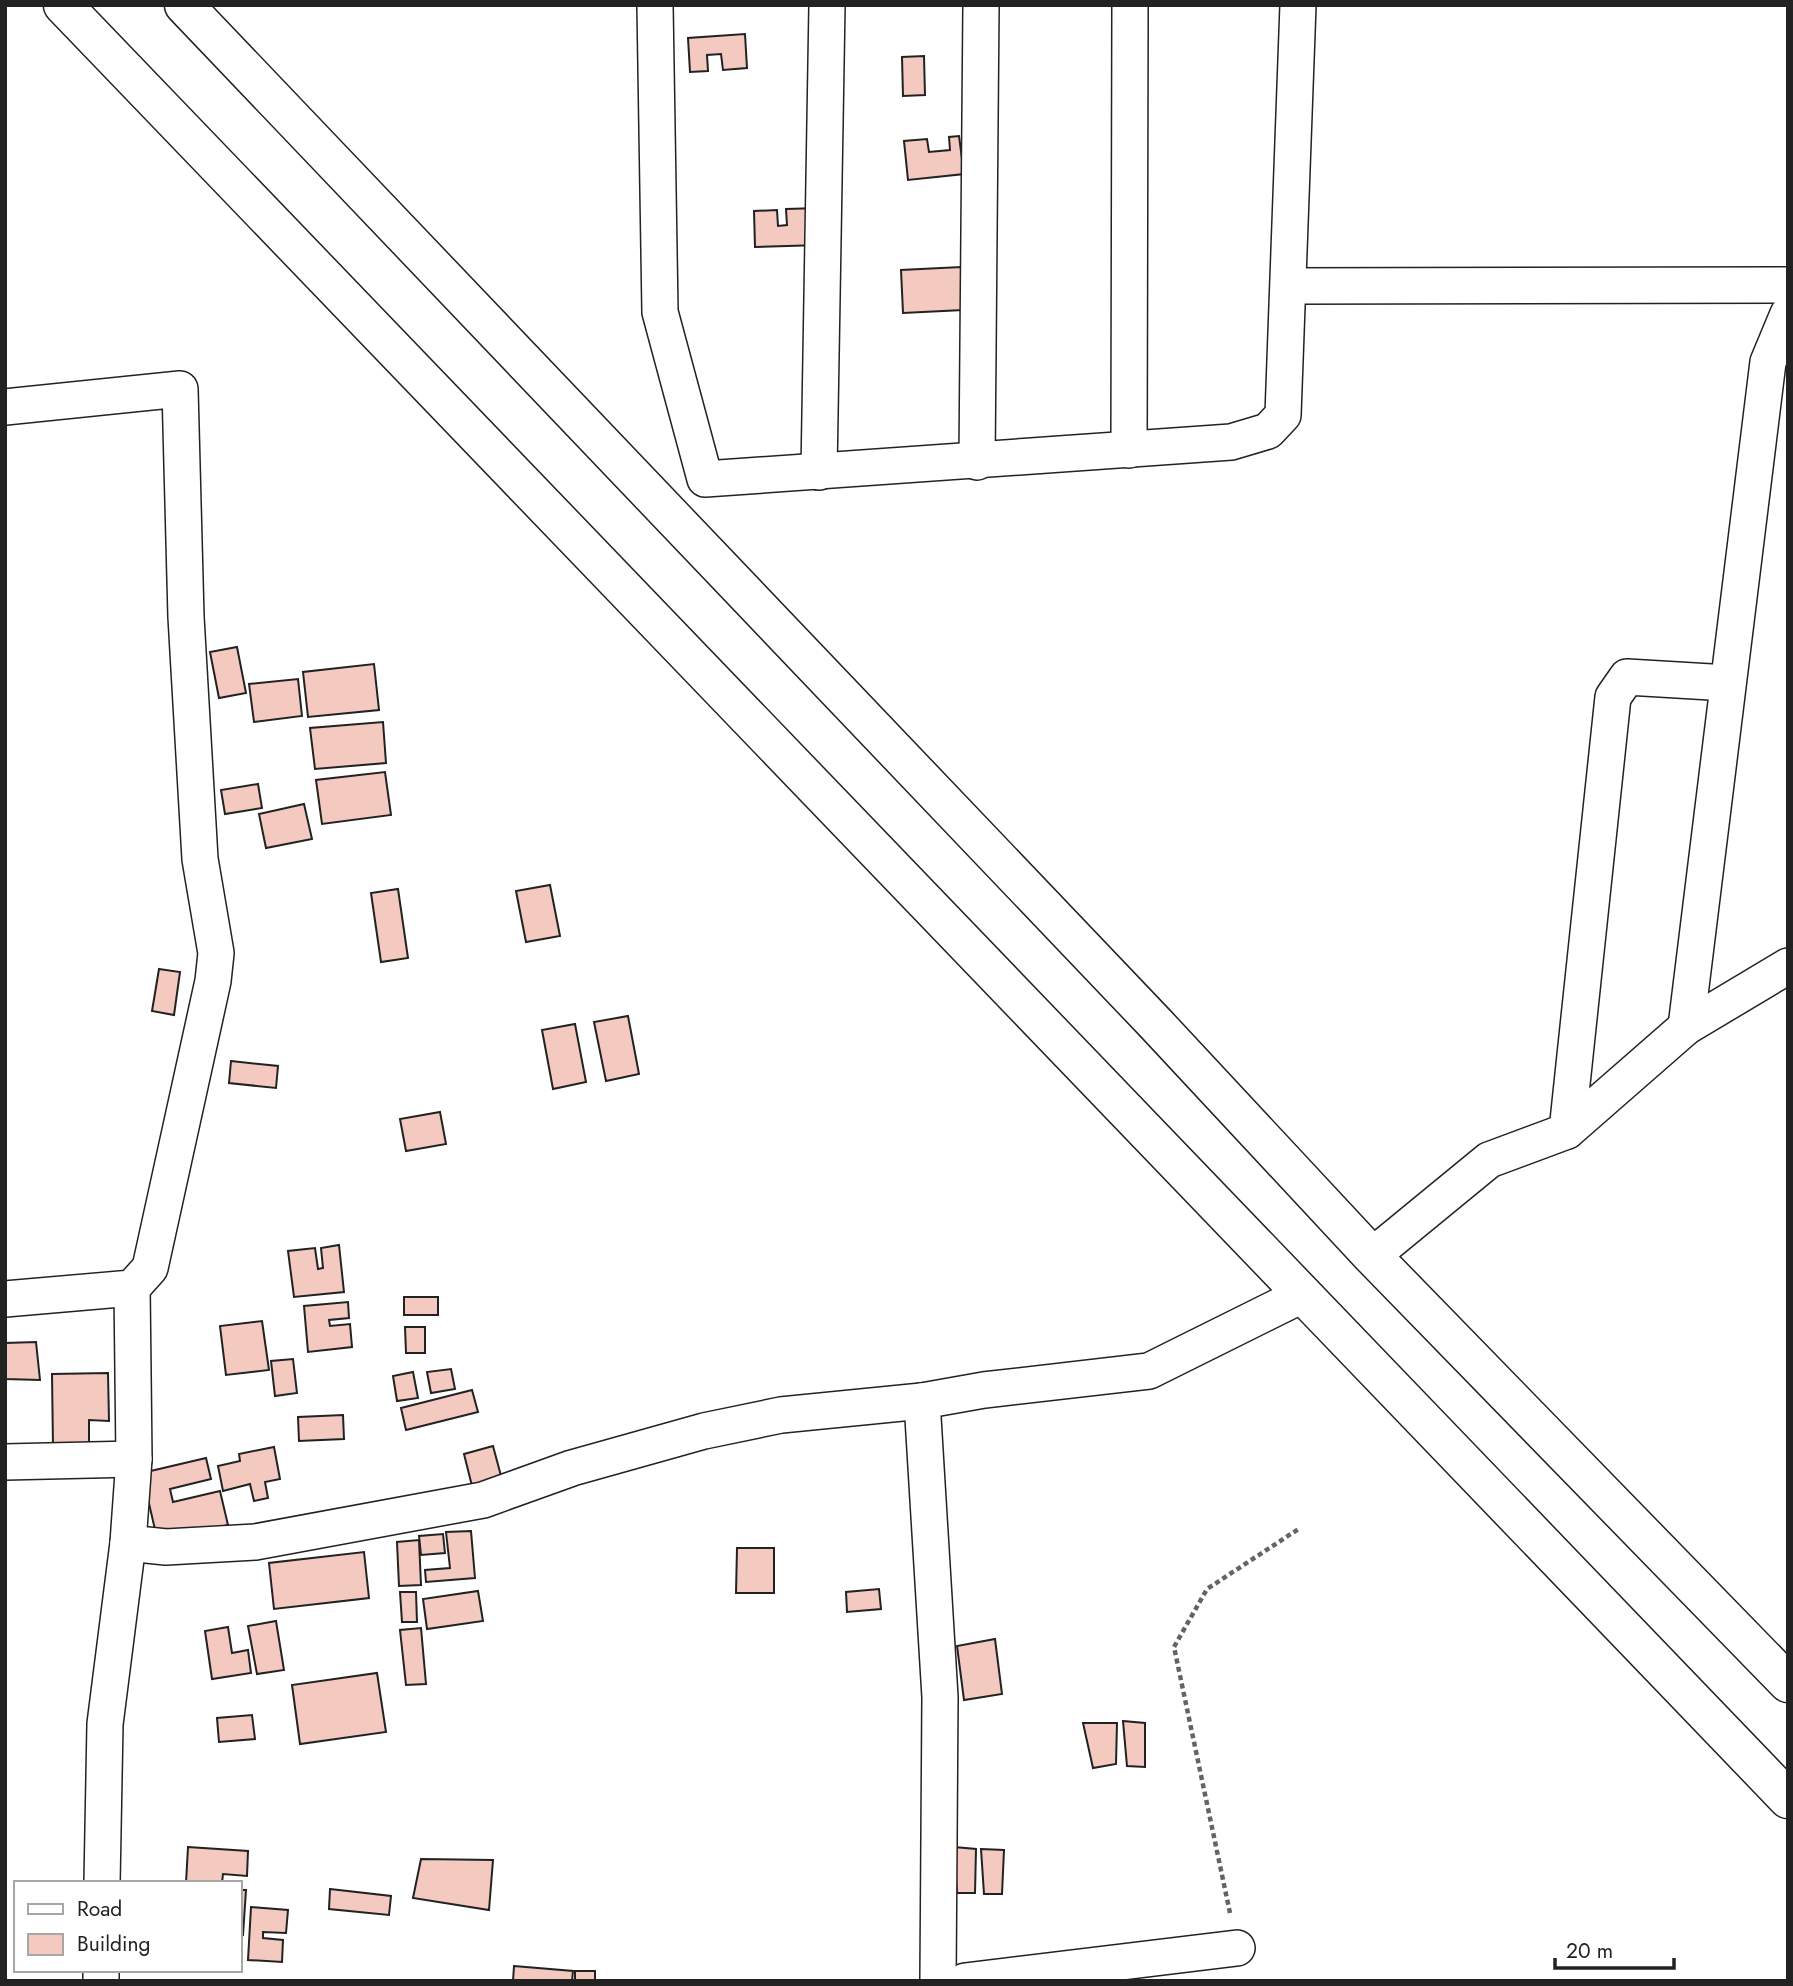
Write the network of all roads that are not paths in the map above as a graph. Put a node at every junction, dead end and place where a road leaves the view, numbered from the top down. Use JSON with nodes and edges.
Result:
{"nodes":[{"id":1,"x":63,"y":5,"type":"edge"},
{"id":2,"x":184,"y":5,"type":"edge"},
{"id":3,"x":655,"y":5,"type":"edge"},
{"id":4,"x":827,"y":5,"type":"edge"},
{"id":5,"x":982,"y":5,"type":"edge"},
{"id":6,"x":1130,"y":5,"type":"edge"},
{"id":7,"x":1298,"y":5,"type":"edge"},
{"id":8,"x":1788,"y":285,"type":"edge"},
{"id":9,"x":1290,"y":286,"type":"junction"},
{"id":10,"x":1788,"y":314,"type":"edge"},
{"id":11,"x":5,"y":407,"type":"edge"},
{"id":12,"x":1129,"y":450,"type":"junction"},
{"id":13,"x":977,"y":462,"type":"junction"},
{"id":14,"x":819,"y":472,"type":"junction"},
{"id":15,"x":1728,"y":683,"type":"junction"},
{"id":16,"x":1788,"y":966,"type":"edge"},
{"id":17,"x":1686,"y":1027,"type":"junction"},
{"id":18,"x":1567,"y":1131,"type":"junction"},
{"id":19,"x":1372,"y":1256,"type":"junction"},
{"id":20,"x":132,"y":1288,"type":"junction"},
{"id":21,"x":1304,"y":1294,"type":"junction"},
{"id":22,"x":5,"y":1299,"type":"edge"},
{"id":23,"x":922,"y":1401,"type":"junction"},
{"id":24,"x":134,"y":1459,"type":"junction"},
{"id":25,"x":5,"y":1462,"type":"edge"},
{"id":26,"x":128,"y":1543,"type":"junction"},
{"id":27,"x":1788,"y":1683,"type":"edge"},
{"id":28,"x":1788,"y":1799,"type":"edge"},
{"id":29,"x":102,"y":1881,"type":"edge"},
{"id":30,"x":1237,"y":1948,"type":"road end"},
{"id":31,"x":1075,"y":1974,"type":"edge"},
{"id":32,"x":938,"y":1981,"type":"edge"},
{"id":33,"x":965,"y":1981,"type":"edge"}],
"edges":[{"from":1,"to":21,"type":"main road"},
{"from":2,"to":19,"type":"main road"},
{"from":3,"to":14,"type":"street"},
{"from":4,"to":14,"type":"street"},
{"from":5,"to":13,"type":"street"},
{"from":6,"to":12,"type":"street"},
{"from":7,"to":9,"type":"street"},
{"from":8,"to":9,"type":"street"},
{"from":9,"to":12,"type":"street"},
{"from":10,"to":15,"type":"street"},
{"from":11,"to":20,"type":"street"},
{"from":12,"to":13,"type":"street"},
{"from":13,"to":14,"type":"street"},
{"from":15,"to":17,"type":"street"},
{"from":15,"to":18,"type":"street"},
{"from":16,"to":17,"type":"street"},
{"from":17,"to":18,"type":"street"},
{"from":18,"to":19,"type":"street"},
{"from":19,"to":27,"type":"main road"},
{"from":20,"to":22,"type":"street"},
{"from":20,"to":24,"type":"street"},
{"from":21,"to":23,"type":"street"},
{"from":21,"to":28,"type":"main road"},
{"from":23,"to":26,"type":"street"},
{"from":23,"to":32,"type":"street"},
{"from":24,"to":25,"type":"street"},
{"from":24,"to":26,"type":"street"},
{"from":26,"to":29,"type":"street"},
{"from":30,"to":31,"type":"street"},
{"from":31,"to":33,"type":"street"}]}
